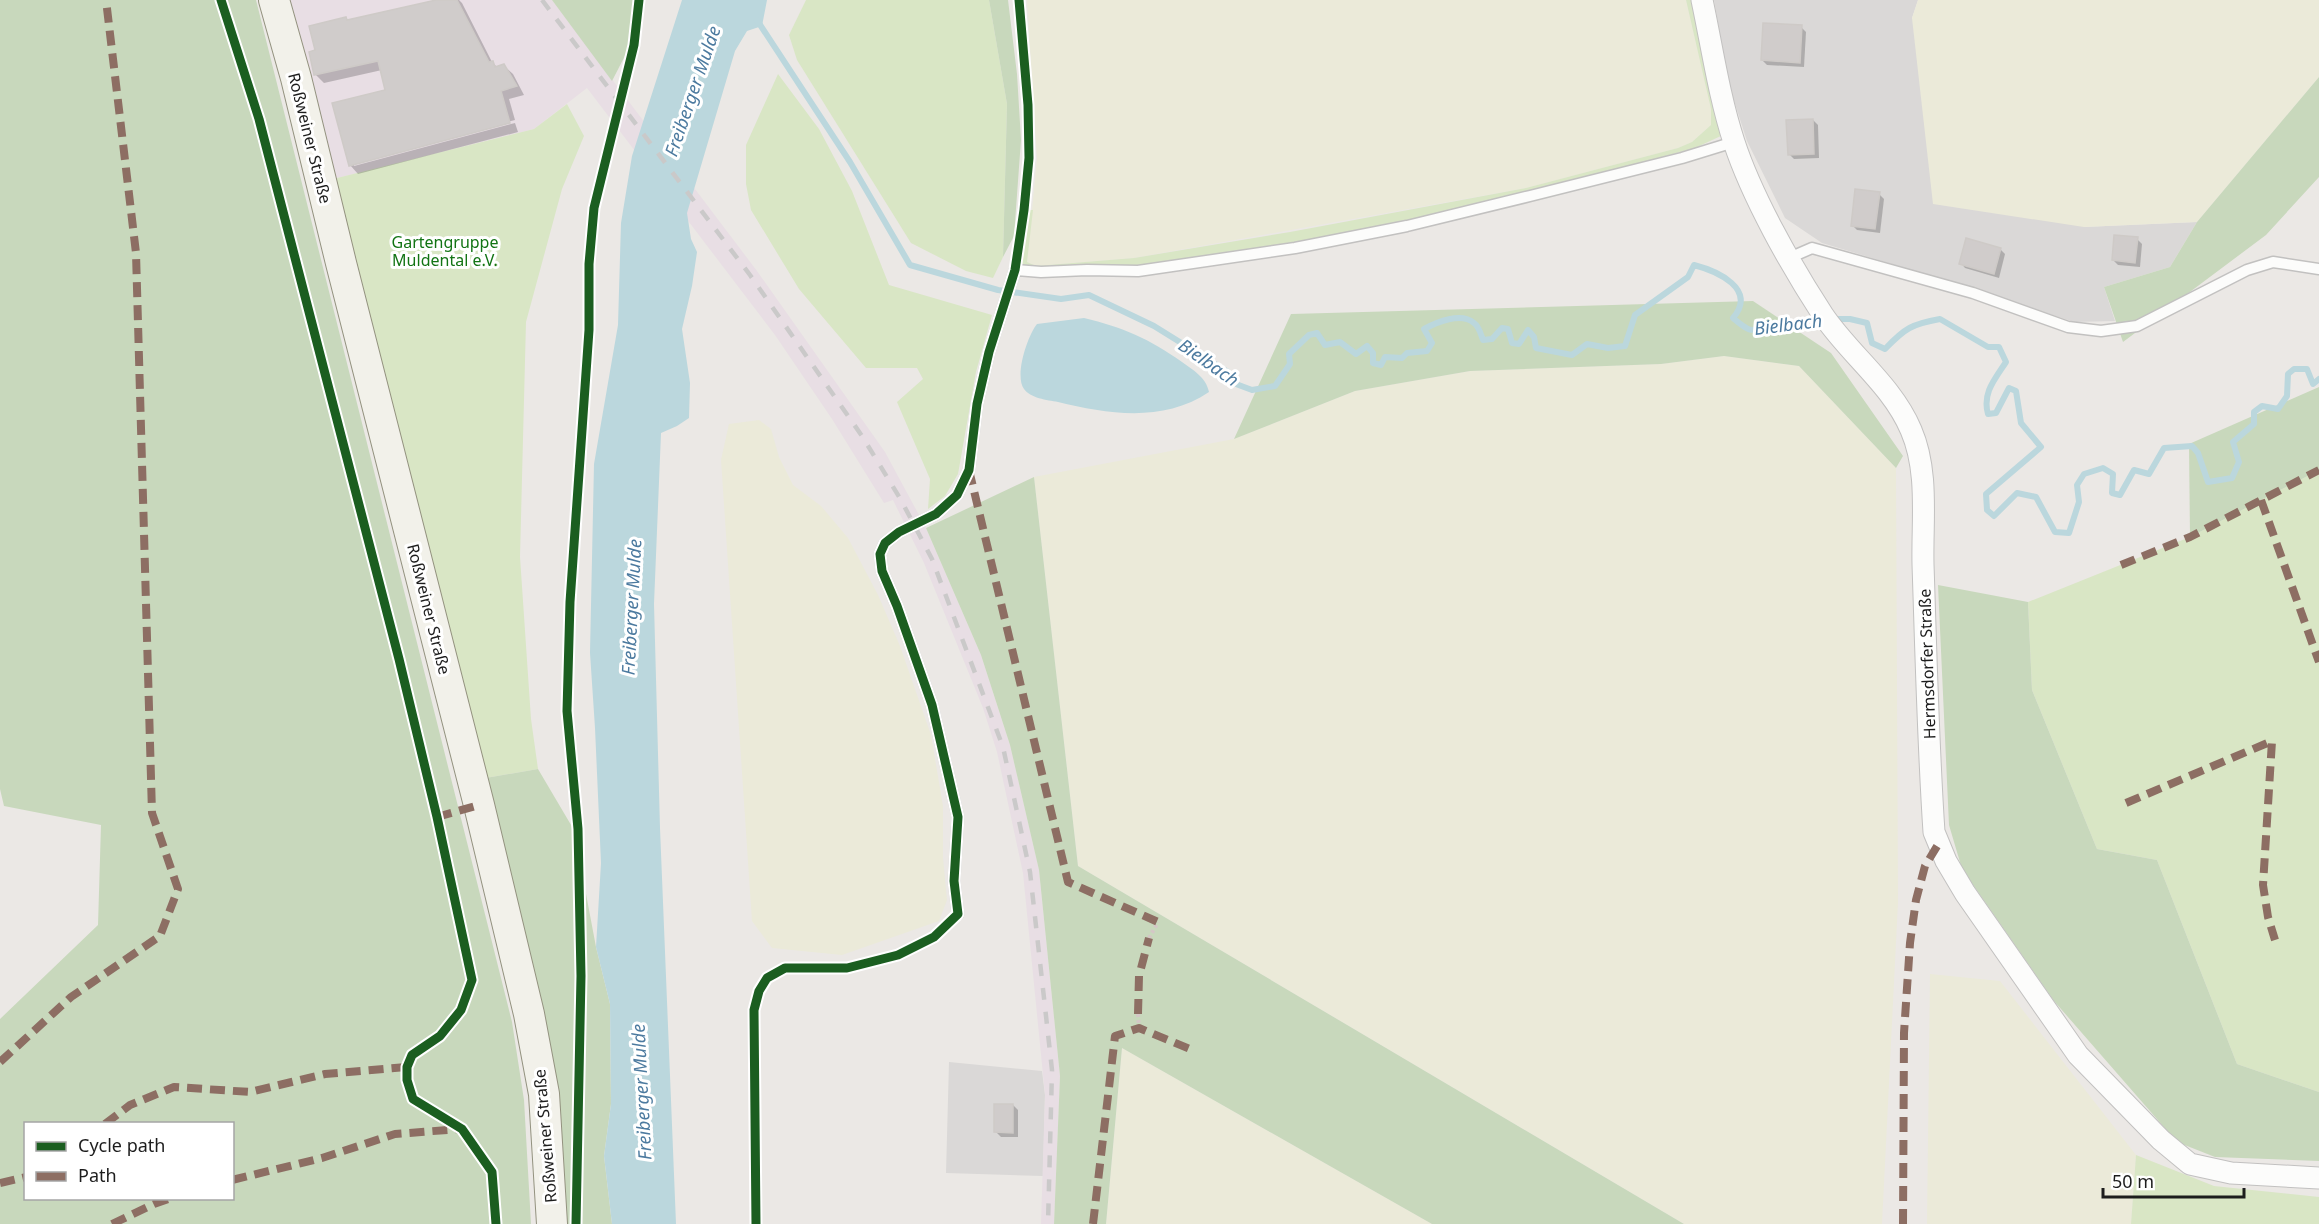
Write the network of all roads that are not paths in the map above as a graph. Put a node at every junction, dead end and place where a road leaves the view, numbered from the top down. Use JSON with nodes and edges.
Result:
{"nodes":[{"id":1,"x":274,"y":0,"type":"edge"},
{"id":2,"x":1702,"y":0,"type":"edge"},
{"id":3,"x":1734,"y":142,"type":"junction"},
{"id":4,"x":1789,"y":258,"type":"junction"},
{"id":5,"x":2319,"y":269,"type":"edge"},
{"id":6,"x":958,"y":914,"type":"dead end"},
{"id":7,"x":2319,"y":1178,"type":"edge"},
{"id":8,"x":552,"y":1224,"type":"edge"}],
"edges":[{"from":1,"to":8,"type":"main road","name":"Roßweiner Straße"},
{"from":2,"to":3,"type":"street","name":"Hermsdorfer Straße"},
{"from":3,"to":4,"type":"street","name":"Hermsdorfer Straße"},
{"from":3,"to":6,"type":"lane"},
{"from":4,"to":5,"type":"lane"},
{"from":4,"to":7,"type":"street","name":"Hermsdorfer Straße"}]}
